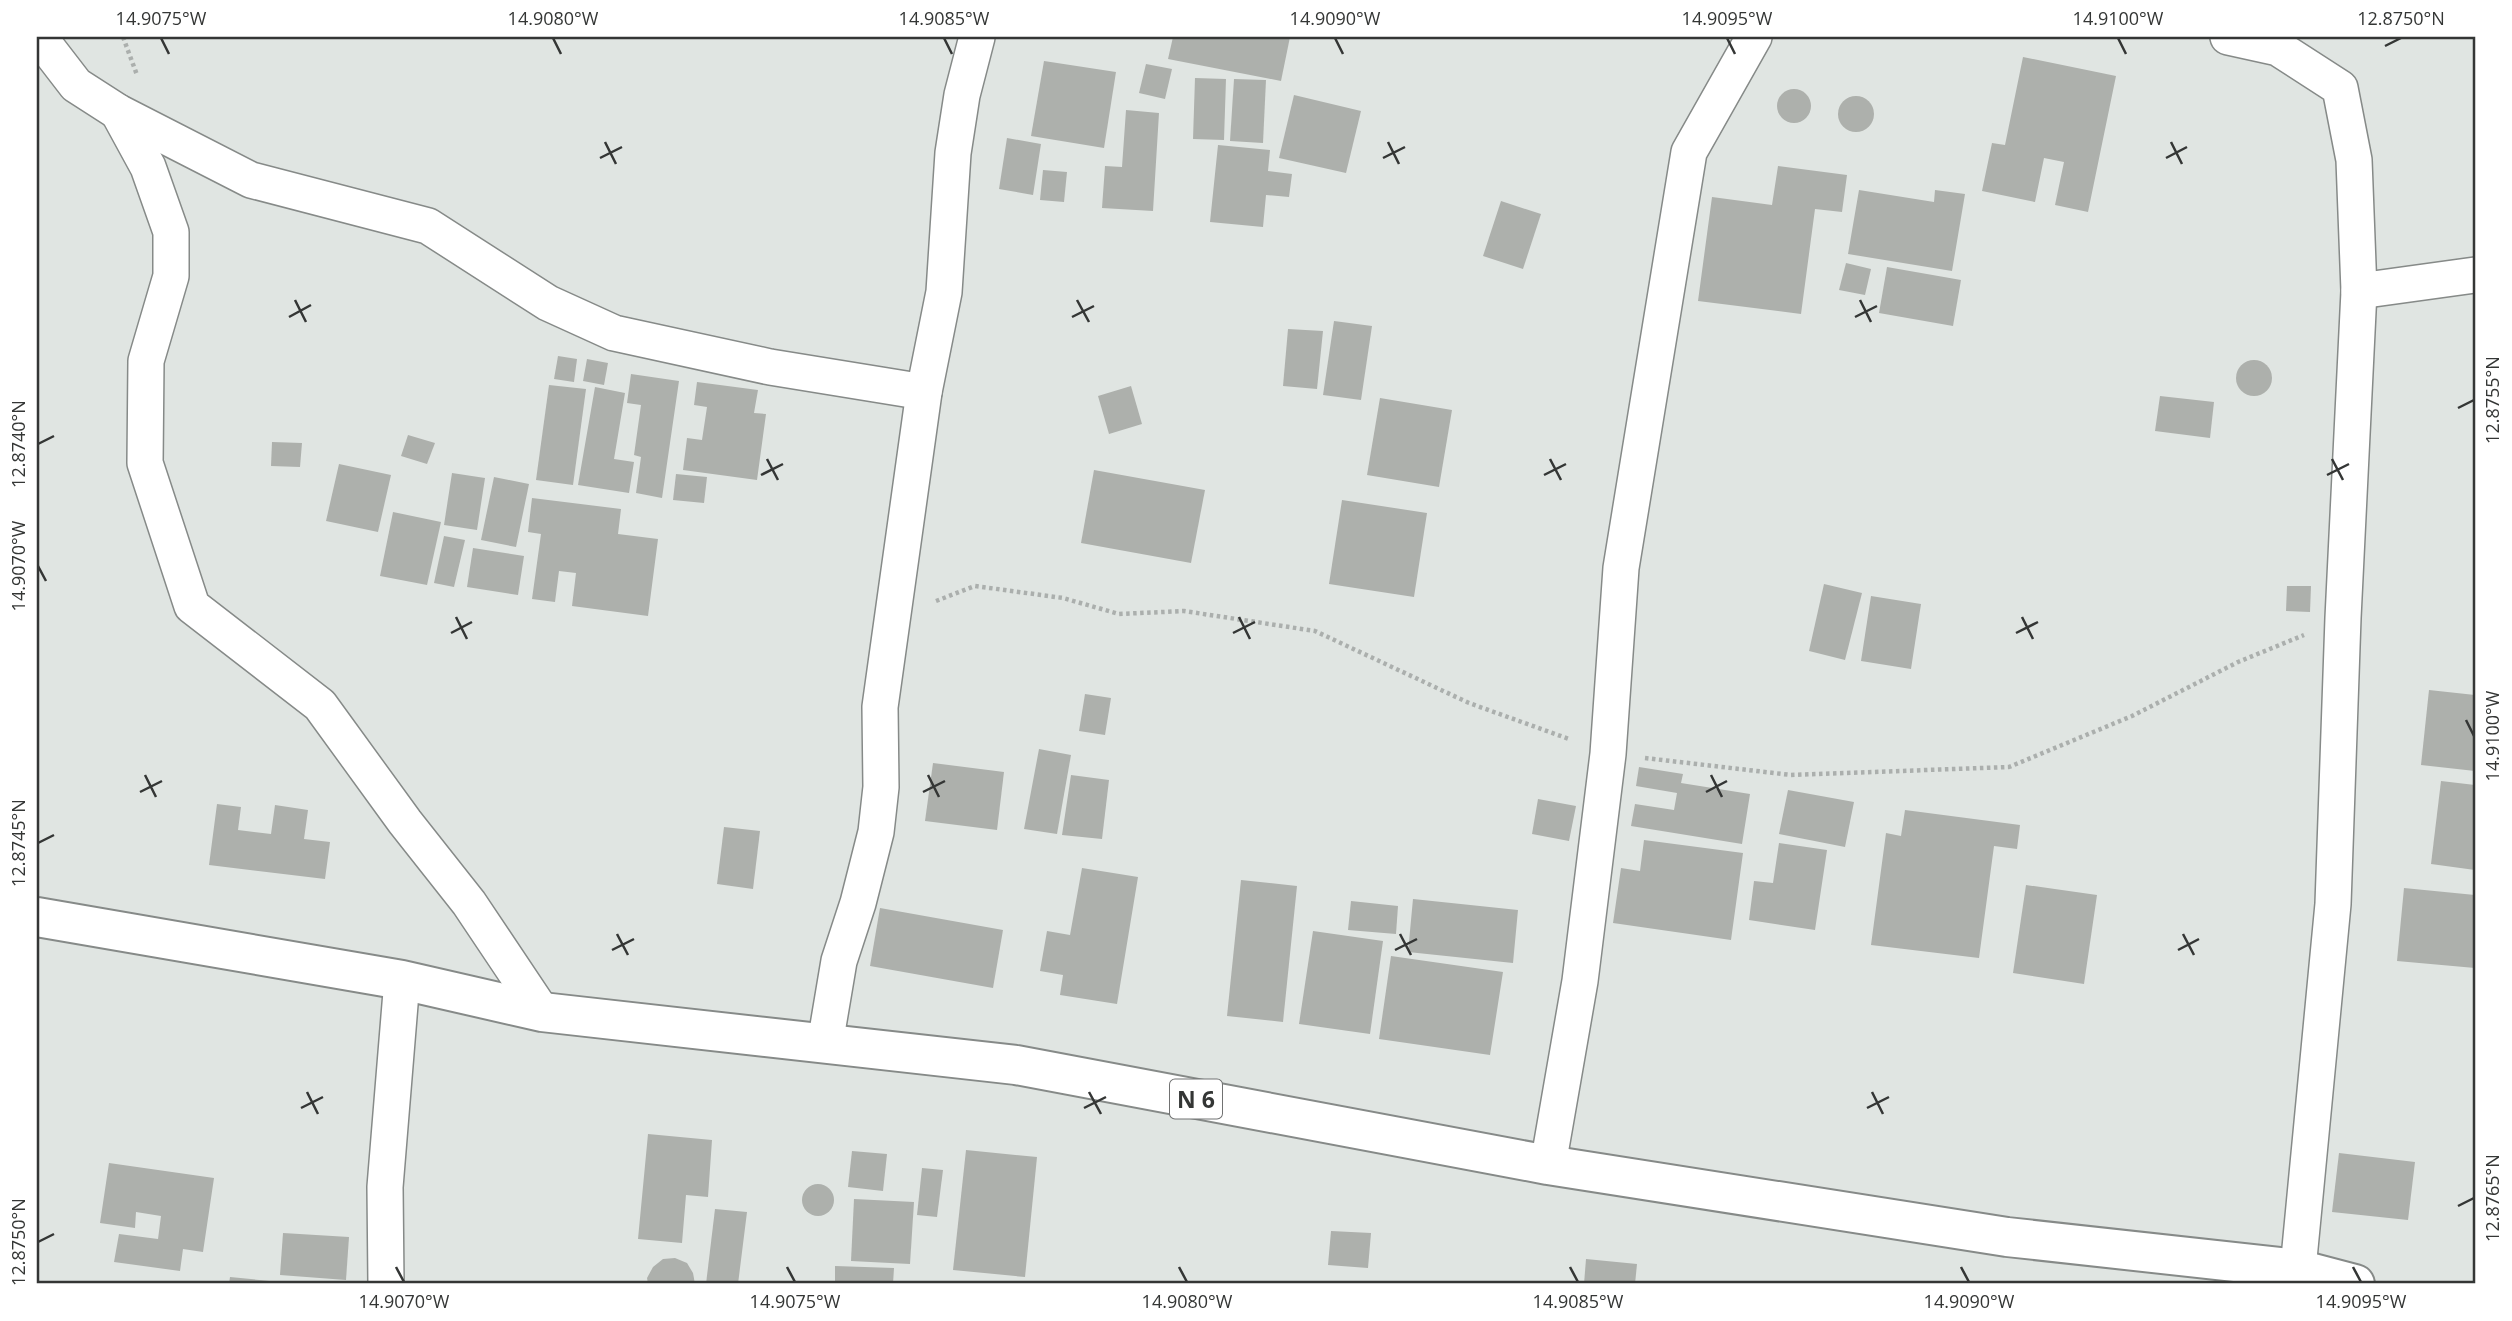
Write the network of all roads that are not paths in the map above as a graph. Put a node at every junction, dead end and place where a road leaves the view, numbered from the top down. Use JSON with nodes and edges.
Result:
{"nodes":[{"id":1,"x":40,"y":37,"type":"edge"},
{"id":2,"x":978,"y":37,"type":"edge"},
{"id":3,"x":1754,"y":37,"type":"edge"},
{"id":4,"x":2228,"y":37,"type":"edge"},
{"id":5,"x":118,"y":112,"type":"junction"},
{"id":6,"x":2475,"y":275,"type":"edge"},
{"id":7,"x":2359,"y":291,"type":"junction"},
{"id":8,"x":924,"y":392,"type":"junction"},
{"id":9,"x":37,"y":917,"type":"edge"},
{"id":10,"x":402,"y":980,"type":"junction"},
{"id":11,"x":542,"y":1012,"type":"junction"},
{"id":12,"x":825,"y":1044,"type":"junction"},
{"id":13,"x":1548,"y":1165,"type":"junction"},
{"id":14,"x":2298,"y":1269,"type":"junction"},
{"id":15,"x":386,"y":1284,"type":"edge"},
{"id":16,"x":2355,"y":1284,"type":"edge"}],
"edges":[{"from":1,"to":5,"type":"street"},
{"from":2,"to":8,"type":"street"},
{"from":3,"to":13,"type":"street"},
{"from":4,"to":7,"type":"street"},
{"from":5,"to":8,"type":"street"},
{"from":5,"to":11,"type":"street"},
{"from":6,"to":7,"type":"street"},
{"from":7,"to":14,"type":"street"},
{"from":8,"to":12,"type":"street"},
{"from":9,"to":10,"type":"main road","number":"N 6"},
{"from":10,"to":11,"type":"main road","number":"N 6"},
{"from":10,"to":15,"type":"street"},
{"from":11,"to":12,"type":"main road","number":"N 6"},
{"from":12,"to":13,"type":"main road","number":"N 6"},
{"from":13,"to":14,"type":"main road","number":"N 6"},
{"from":14,"to":16,"type":"main road","number":"N 6"}]}
